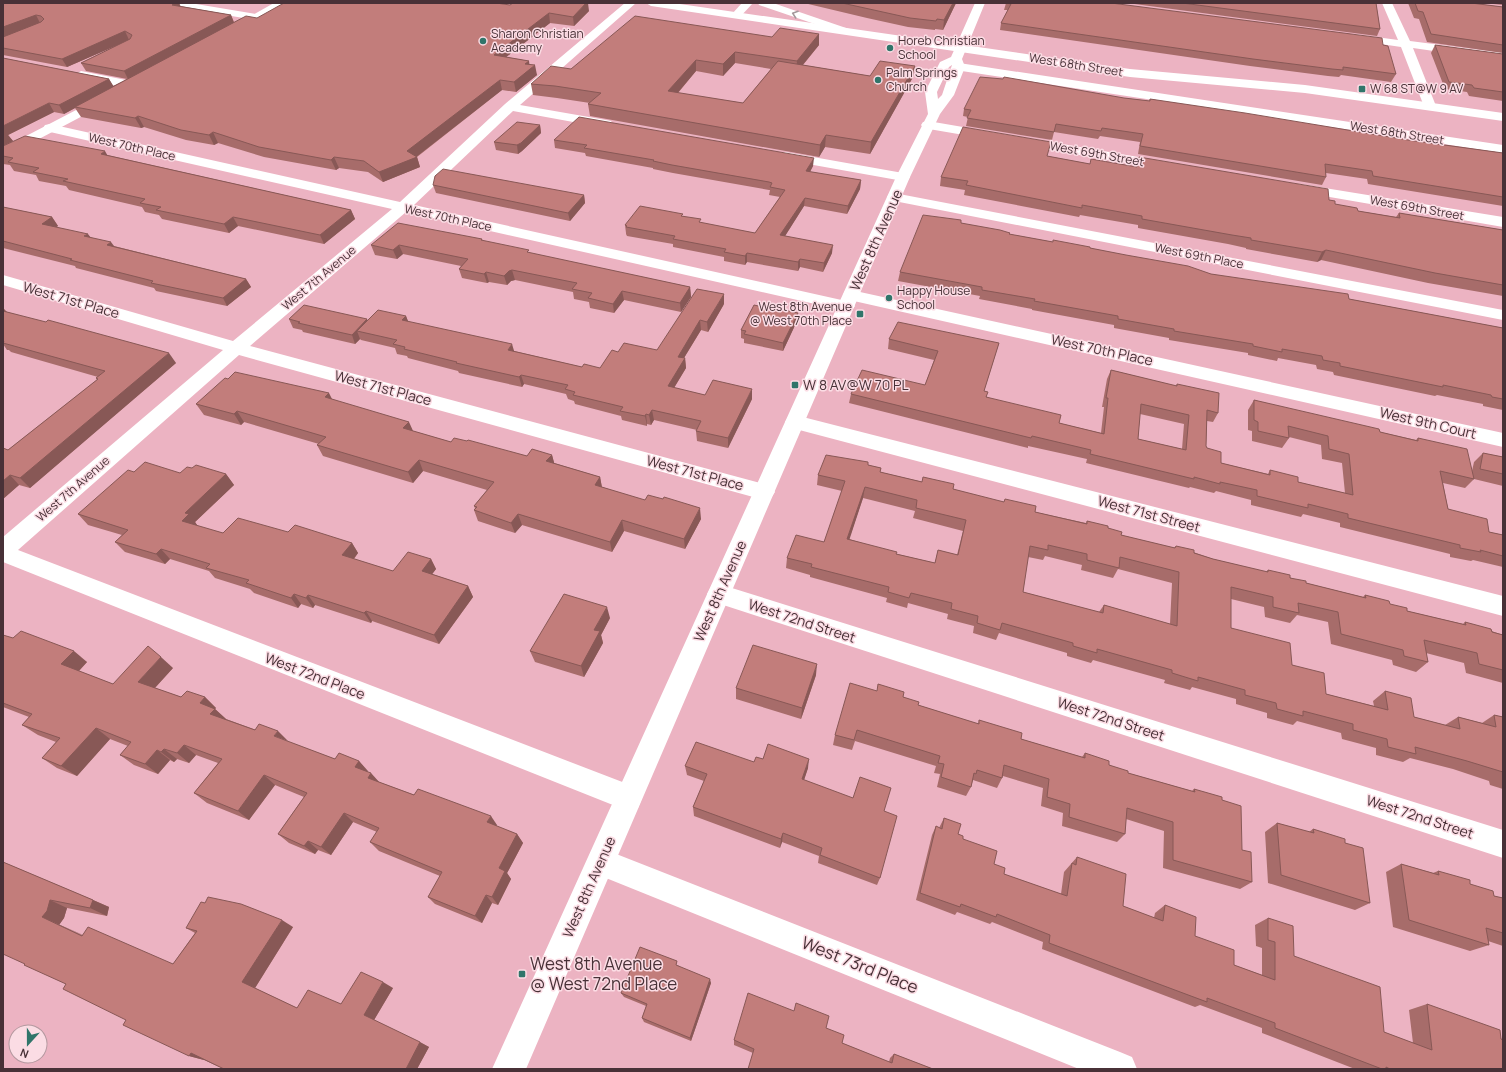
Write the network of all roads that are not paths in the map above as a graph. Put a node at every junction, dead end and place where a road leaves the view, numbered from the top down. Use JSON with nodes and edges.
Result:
{"nodes":[{"id":1,"x":170,"y":3,"type":"edge"},
{"id":2,"x":282,"y":3,"type":"edge"},
{"id":3,"x":631,"y":3,"type":"edge"},
{"id":4,"x":651,"y":3,"type":"edge"},
{"id":5,"x":748,"y":3,"type":"edge"},
{"id":6,"x":763,"y":3,"type":"edge"},
{"id":7,"x":980,"y":3,"type":"edge"},
{"id":8,"x":1388,"y":3,"type":"edge"},
{"id":9,"x":736,"y":15,"type":"junction"},
{"id":10,"x":256,"y":17,"type":"junction"},
{"id":11,"x":846,"y":31,"type":"junction"},
{"id":12,"x":1343,"y":36,"type":"edge"},
{"id":13,"x":219,"y":38,"type":"edge"},
{"id":14,"x":1406,"y":44,"type":"junction"},
{"id":15,"x":1503,"y":57,"type":"edge"},
{"id":16,"x":958,"y":58,"type":"junction"},
{"id":17,"x":88,"y":63,"type":"edge"},
{"id":18,"x":144,"y":78,"type":"edge"},
{"id":19,"x":131,"y":85,"type":"junction"},
{"id":20,"x":1430,"y":106,"type":"junction"},
{"id":21,"x":510,"y":107,"type":"junction"},
{"id":22,"x":1503,"y":116,"type":"edge"},
{"id":23,"x":931,"y":119,"type":"junction"},
{"id":24,"x":620,"y":126,"type":"edge"},
{"id":25,"x":50,"y":128,"type":"junction"},
{"id":26,"x":1503,"y":149,"type":"edge"},
{"id":27,"x":770,"y":153,"type":"edge"},
{"id":28,"x":3,"y":154,"type":"edge"},
{"id":29,"x":1180,"y":168,"type":"edge"},
{"id":30,"x":1290,"y":186,"type":"edge"},
{"id":31,"x":899,"y":187,"type":"junction"},
{"id":32,"x":402,"y":208,"type":"junction"},
{"id":33,"x":1503,"y":222,"type":"edge"},
{"id":34,"x":3,"y":280,"type":"edge"},
{"id":35,"x":849,"y":301,"type":"junction"},
{"id":36,"x":1503,"y":316,"type":"edge"},
{"id":37,"x":236,"y":348,"type":"junction"},
{"id":38,"x":1352,"y":406,"type":"joint"},
{"id":39,"x":795,"y":422,"type":"junction"},
{"id":40,"x":1503,"y":440,"type":"edge"},
{"id":41,"x":764,"y":492,"type":"junction"},
{"id":42,"x":3,"y":550,"type":"edge"},
{"id":43,"x":3,"y":553,"type":"edge"},
{"id":44,"x":719,"y":594,"type":"junction"},
{"id":45,"x":1503,"y":606,"type":"edge"},
{"id":46,"x":628,"y":798,"type":"junction"},
{"id":47,"x":1503,"y":844,"type":"edge"},
{"id":48,"x":601,"y":862,"type":"junction"},
{"id":49,"x":509,"y":1069,"type":"edge"},
{"id":50,"x":1120,"y":1069,"type":"edge"}],
"edges":[{"from":1,"to":10,"type":"street"},
{"from":2,"to":10,"type":"street"},
{"from":3,"to":21,"type":"street","name":"West 7th Avenue"},
{"from":4,"to":9,"type":"street","name":"West 68th Street"},
{"from":5,"to":9,"type":"street"},
{"from":11,"to":6,"type":"street","one_way":true},
{"from":7,"to":16,"type":"street","name":"West 8th Avenue"},
{"from":8,"to":14,"type":"street"},
{"from":9,"to":11,"type":"street","name":"West 68th Street"},
{"from":10,"to":13,"type":"street"},
{"from":11,"to":16,"type":"street","name":"West 68th Street"},
{"from":12,"to":14,"type":"street"},
{"from":14,"to":15,"type":"street"},
{"from":14,"to":20,"type":"street"},
{"from":16,"to":20,"type":"street","name":"West 68th Street"},
{"from":16,"to":23,"type":"street","name":"West 8th Avenue"},
{"from":16,"to":26,"type":"street","name":"West 68th Street"},
{"from":17,"to":19,"type":"street"},
{"from":18,"to":19,"type":"street"},
{"from":19,"to":25,"type":"street"},
{"from":20,"to":22,"type":"street","name":"West 68th Street"},
{"from":21,"to":24,"type":"street"},
{"from":21,"to":32,"type":"street","name":"West 7th Avenue"},
{"from":23,"to":29,"type":"street","name":"West 69th Street"},
{"from":23,"to":31,"type":"street","name":"West 8th Avenue"},
{"from":25,"to":28,"type":"street"},
{"from":25,"to":32,"type":"street","name":"West 70th Place"},
{"from":27,"to":31,"type":"street","name":"West 69th Place"},
{"from":30,"to":33,"type":"street","name":"West 69th Street"},
{"from":31,"to":35,"type":"street","name":"West 8th Avenue"},
{"from":31,"to":36,"type":"street","name":"West 69th Place"},
{"from":32,"to":35,"type":"street","name":"West 70th Place"},
{"from":32,"to":37,"type":"street","name":"West 7th Avenue"},
{"from":34,"to":37,"type":"street","name":"West 71st Place"},
{"from":35,"to":38,"type":"street","name":"West 70th Place"},
{"from":35,"to":39,"type":"street","name":"West 8th Avenue"},
{"from":37,"to":41,"type":"street","name":"West 71st Place"},
{"from":37,"to":42,"type":"street","name":"West 7th Avenue"},
{"from":38,"to":40,"type":"street","name":"West 9th Court"},
{"from":39,"to":41,"type":"street","name":"West 8th Avenue"},
{"from":39,"to":45,"type":"street","name":"West 71st Street"},
{"from":41,"to":44,"type":"street","name":"West 8th Avenue"},
{"from":43,"to":46,"type":"street","name":"West 72nd Place"},
{"from":44,"to":46,"type":"street","name":"West 8th Avenue"},
{"from":44,"to":47,"type":"street","name":"West 72nd Street"},
{"from":46,"to":48,"type":"street","name":"West 8th Avenue"},
{"from":48,"to":49,"type":"street","name":"West 8th Avenue"},
{"from":48,"to":50,"type":"street","name":"West 73rd Place"}]}
